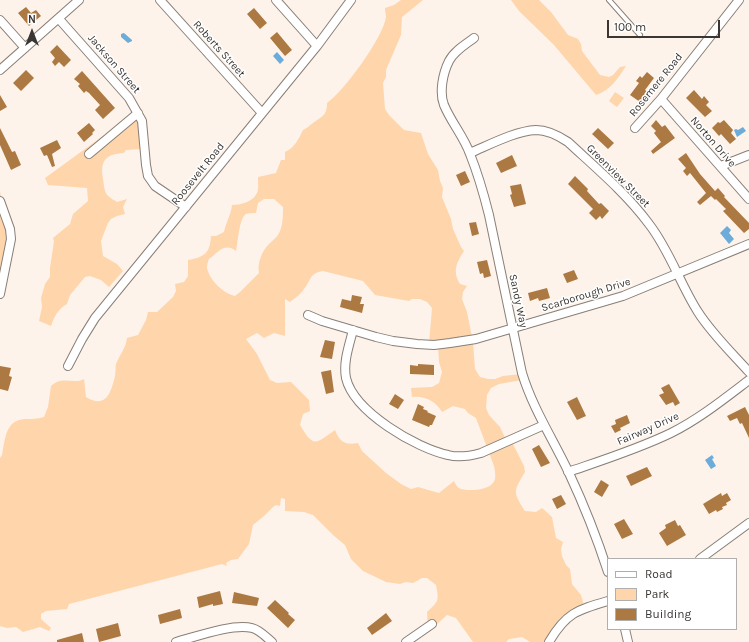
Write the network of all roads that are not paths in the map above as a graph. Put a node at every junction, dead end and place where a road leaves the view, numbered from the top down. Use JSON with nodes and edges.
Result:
{"nodes":[{"id":1,"x":79,"y":0,"type":"edge"},
{"id":2,"x":160,"y":0,"type":"edge"},
{"id":3,"x":276,"y":0,"type":"edge"},
{"id":4,"x":351,"y":0,"type":"edge"},
{"id":5,"x":609,"y":0,"type":"edge"},
{"id":6,"x":739,"y":0,"type":"edge"},
{"id":7,"x":59,"y":19,"type":"junction"},
{"id":8,"x":0,"y":20,"type":"edge"},
{"id":9,"x":640,"y":35,"type":"dead end"},
{"id":10,"x":474,"y":38,"type":"dead end"},
{"id":11,"x":318,"y":46,"type":"junction"},
{"id":12,"x":25,"y":48,"type":"junction"},
{"id":13,"x":0,"y":70,"type":"edge"},
{"id":14,"x":661,"y":99,"type":"junction"},
{"id":15,"x":138,"y":113,"type":"junction"},
{"id":16,"x":262,"y":113,"type":"junction"},
{"id":17,"x":635,"y":128,"type":"dead end"},
{"id":18,"x":470,"y":153,"type":"junction"},
{"id":19,"x":89,"y":154,"type":"dead end"},
{"id":20,"x":749,"y":155,"type":"edge"},
{"id":21,"x":721,"y":166,"type":"junction"},
{"id":22,"x":749,"y":199,"type":"edge"},
{"id":23,"x":0,"y":201,"type":"edge"},
{"id":24,"x":186,"y":207,"type":"junction"},
{"id":25,"x":749,"y":244,"type":"edge"},
{"id":26,"x":678,"y":274,"type":"junction"},
{"id":27,"x":0,"y":294,"type":"edge"},
{"id":28,"x":308,"y":315,"type":"dead end"},
{"id":29,"x":513,"y":328,"type":"junction"},
{"id":30,"x":353,"y":330,"type":"junction"},
{"id":31,"x":68,"y":366,"type":"dead end"},
{"id":32,"x":749,"y":372,"type":"edge"},
{"id":33,"x":749,"y":380,"type":"edge"},
{"id":34,"x":544,"y":425,"type":"junction"},
{"id":35,"x":568,"y":472,"type":"junction"},
{"id":36,"x":749,"y":523,"type":"edge"},
{"id":37,"x":701,"y":558,"type":"edge"},
{"id":38,"x":607,"y":569,"type":"edge"},
{"id":39,"x":607,"y":601,"type":"edge"},
{"id":40,"x":432,"y":624,"type":"dead end"},
{"id":41,"x":625,"y":630,"type":"edge"},
{"id":42,"x":176,"y":642,"type":"edge"},
{"id":43,"x":272,"y":642,"type":"edge"},
{"id":44,"x":406,"y":642,"type":"edge"},
{"id":45,"x":549,"y":642,"type":"edge"},
{"id":46,"x":628,"y":642,"type":"edge"}],
"edges":[{"from":1,"to":7,"type":"street"},
{"from":2,"to":16,"type":"street","name":"Roberts Street"},
{"from":3,"to":11,"type":"street"},
{"from":4,"to":11,"type":"street","name":"Roosevelt Road"},
{"from":5,"to":9,"type":"lane"},
{"from":6,"to":14,"type":"street","name":"Rosemere Road"},
{"from":7,"to":12,"type":"street"},
{"from":7,"to":15,"type":"street","name":"Jackson Street"},
{"from":8,"to":12,"type":"street"},
{"from":10,"to":18,"type":"street","name":"Sandy Way"},
{"from":11,"to":16,"type":"street","name":"Roosevelt Road"},
{"from":12,"to":13,"type":"street"},
{"from":14,"to":17,"type":"street","name":"Rosemere Road"},
{"from":14,"to":21,"type":"street","name":"Norton Drive"},
{"from":15,"to":19,"type":"street"},
{"from":15,"to":24,"type":"street","name":"Jackson Street"},
{"from":16,"to":24,"type":"street","name":"Roosevelt Road"},
{"from":18,"to":26,"type":"street","name":"Greenview Street"},
{"from":18,"to":29,"type":"street","name":"Sandy Way"},
{"from":20,"to":21,"type":"street"},
{"from":21,"to":22,"type":"street","name":"Norton Drive"},
{"from":23,"to":27,"type":"street"},
{"from":24,"to":31,"type":"street","name":"Roosevelt Road"},
{"from":25,"to":26,"type":"street","name":"Scarborough Drive"},
{"from":26,"to":29,"type":"street","name":"Scarborough Drive"},
{"from":26,"to":32,"type":"street","name":"Greenview Street"},
{"from":28,"to":30,"type":"street","name":"Scarborough Drive"},
{"from":29,"to":30,"type":"street","name":"Scarborough Drive"},
{"from":29,"to":34,"type":"street","name":"Sandy Way"},
{"from":30,"to":34,"type":"street"},
{"from":33,"to":35,"type":"street","name":"Fairway Drive"},
{"from":34,"to":35,"type":"street","name":"Sandy Way"},
{"from":35,"to":38,"type":"street","name":"Sandy Way"},
{"from":36,"to":37,"type":"street"},
{"from":39,"to":45,"type":"street"},
{"from":40,"to":44,"type":"street"},
{"from":41,"to":46,"type":"street"},
{"from":42,"to":43,"type":"street"}]}
